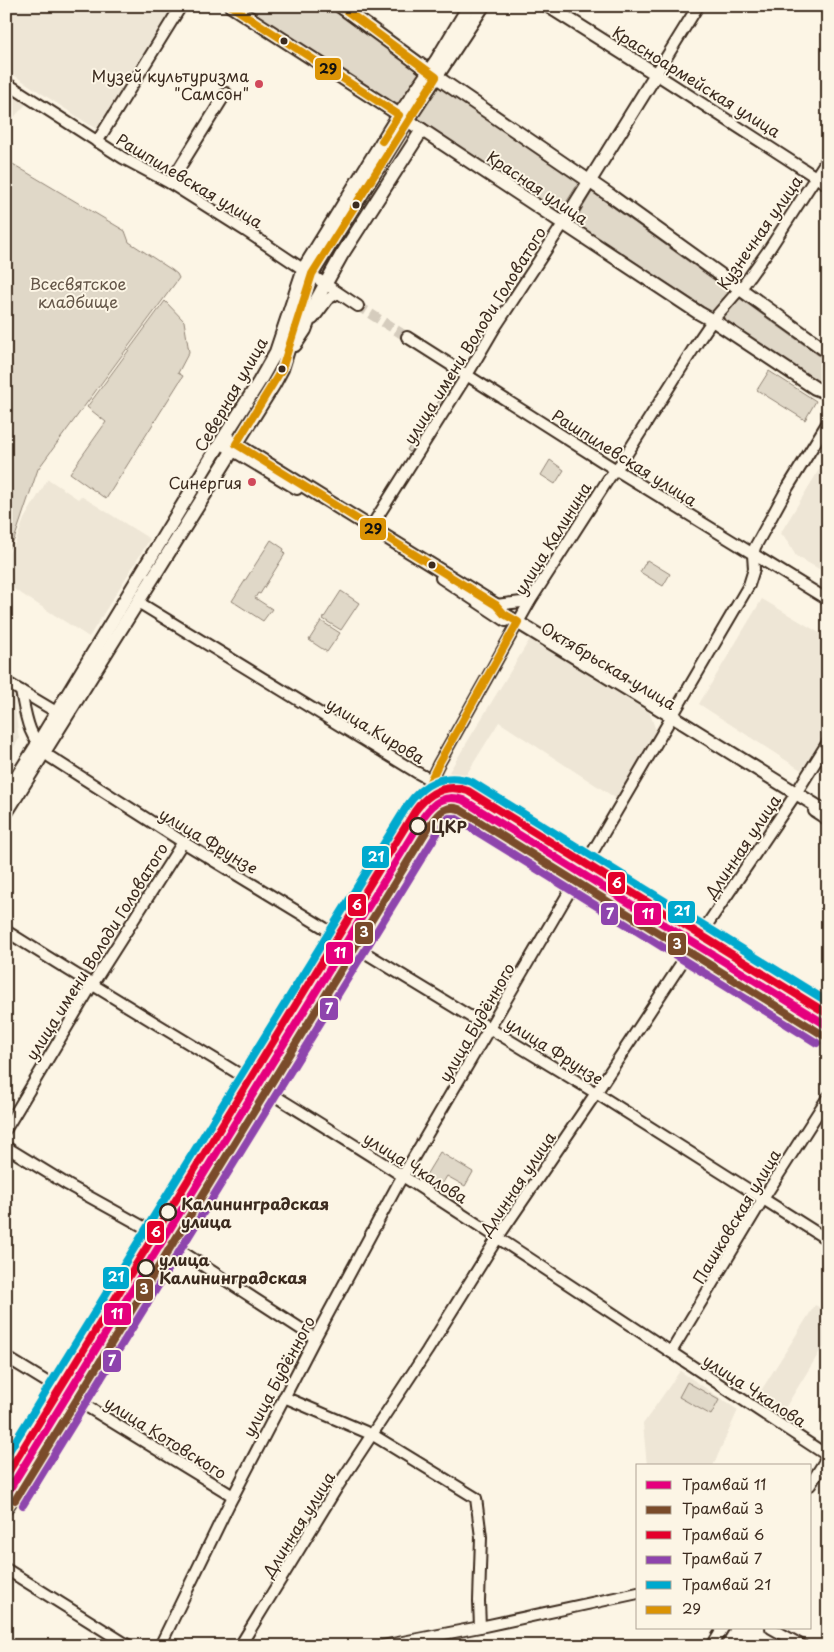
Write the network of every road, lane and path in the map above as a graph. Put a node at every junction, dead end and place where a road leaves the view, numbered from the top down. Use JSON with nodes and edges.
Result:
{"nodes":[{"id":1,"x":181,"y":6,"type":"edge"},
{"id":2,"x":232,"y":6,"type":"edge"},
{"id":3,"x":340,"y":6,"type":"edge"},
{"id":4,"x":469,"y":6,"type":"edge"},
{"id":5,"x":483,"y":6,"type":"edge"},
{"id":6,"x":548,"y":6,"type":"edge"},
{"id":7,"x":698,"y":6,"type":"edge"},
{"id":8,"x":433,"y":74,"type":"junction"},
{"id":9,"x":656,"y":74,"type":"junction"},
{"id":10,"x":6,"y":83,"type":"edge"},
{"id":11,"x":226,"y":93,"type":"dead end"},
{"id":12,"x":403,"y":118,"type":"junction"},
{"id":13,"x":422,"y":130,"type":"junction"},
{"id":14,"x":98,"y":142,"type":"junction"},
{"id":15,"x":828,"y":158,"type":"edge"},
{"id":16,"x":816,"y":177,"type":"junction"},
{"id":17,"x":590,"y":182,"type":"junction"},
{"id":18,"x":170,"y":183,"type":"junction"},
{"id":19,"x":828,"y":185,"type":"edge"},
{"id":20,"x":563,"y":224,"type":"junction"},
{"id":21,"x":308,"y":271,"type":"junction"},
{"id":22,"x":325,"y":284,"type":"junction"},
{"id":23,"x":739,"y":290,"type":"junction"},
{"id":24,"x":338,"y":293,"type":"junction"},
{"id":25,"x":358,"y":306,"type":"tunnel mouth"},
{"id":26,"x":712,"y":321,"type":"junction"},
{"id":27,"x":305,"y":330,"type":"junction"},
{"id":28,"x":407,"y":337,"type":"tunnel mouth"},
{"id":29,"x":828,"y":352,"type":"edge"},
{"id":30,"x":284,"y":362,"type":"junction"},
{"id":31,"x":467,"y":375,"type":"junction"},
{"id":32,"x":828,"y":393,"type":"edge"},
{"id":33,"x":828,"y":422,"type":"edge"},
{"id":34,"x":222,"y":440,"type":"junction"},
{"id":35,"x":234,"y":447,"type":"junction"},
{"id":36,"x":616,"y":470,"type":"junction"},
{"id":37,"x":371,"y":527,"type":"junction"},
{"id":38,"x":753,"y":555,"type":"junction"},
{"id":39,"x":530,"y":600,"type":"junction"},
{"id":40,"x":828,"y":600,"type":"edge"},
{"id":41,"x":138,"y":602,"type":"junction"},
{"id":42,"x":496,"y":605,"type":"junction"},
{"id":43,"x":517,"y":624,"type":"junction"},
{"id":44,"x":6,"y":676,"type":"edge"},
{"id":45,"x":6,"y":682,"type":"edge"},
{"id":46,"x":21,"y":690,"type":"junction"},
{"id":47,"x":61,"y":712,"type":"junction"},
{"id":48,"x":670,"y":718,"type":"junction"},
{"id":49,"x":828,"y":742,"type":"edge"},
{"id":50,"x":41,"y":749,"type":"junction"},
{"id":51,"x":431,"y":780,"type":"junction"},
{"id":52,"x":6,"y":794,"type":"edge"},
{"id":53,"x":794,"y":796,"type":"junction"},
{"id":54,"x":464,"y":798,"type":"junction"},
{"id":55,"x":434,"y":811,"type":"junction"},
{"id":56,"x":6,"y":812,"type":"edge"},
{"id":57,"x":828,"y":813,"type":"edge"},
{"id":58,"x":828,"y":820,"type":"edge"},
{"id":59,"x":183,"y":842,"type":"junction"},
{"id":60,"x":581,"y":871,"type":"junction"},
{"id":61,"x":6,"y":931,"type":"edge"},
{"id":62,"x":338,"y":936,"type":"junction"},
{"id":63,"x":696,"y":942,"type":"junction"},
{"id":64,"x":354,"y":945,"type":"junction"},
{"id":65,"x":92,"y":985,"type":"junction"},
{"id":66,"x":828,"y":1024,"type":"edge"},
{"id":67,"x":489,"y":1028,"type":"junction"},
{"id":68,"x":250,"y":1080,"type":"junction"},
{"id":69,"x":266,"y":1090,"type":"junction"},
{"id":70,"x":596,"y":1093,"type":"junction"},
{"id":71,"x":828,"y":1097,"type":"edge"},
{"id":72,"x":6,"y":1129,"type":"edge"},
{"id":73,"x":6,"y":1147,"type":"edge"},
{"id":74,"x":403,"y":1176,"type":"junction"},
{"id":75,"x":763,"y":1199,"type":"junction"},
{"id":76,"x":154,"y":1234,"type":"junction"},
{"id":77,"x":498,"y":1237,"type":"junction"},
{"id":78,"x":828,"y":1240,"type":"edge"},
{"id":79,"x":171,"y":1245,"type":"junction"},
{"id":80,"x":315,"y":1338,"type":"junction"},
{"id":81,"x":671,"y":1352,"type":"junction"},
{"id":82,"x":6,"y":1357,"type":"edge"},
{"id":83,"x":59,"y":1389,"type":"junction"},
{"id":84,"x":284,"y":1397,"type":"junction"},
{"id":85,"x":76,"y":1399,"type":"junction"},
{"id":86,"x":373,"y":1435,"type":"junction"},
{"id":87,"x":828,"y":1456,"type":"edge"},
{"id":88,"x":6,"y":1475,"type":"edge"},
{"id":89,"x":812,"y":1482,"type":"edge"},
{"id":90,"x":233,"y":1496,"type":"junction"},
{"id":91,"x":6,"y":1510,"type":"edge"},
{"id":92,"x":6,"y":1569,"type":"edge"},
{"id":93,"x":636,"y":1593,"type":"edge"},
{"id":94,"x":480,"y":1627,"type":"junction"},
{"id":95,"x":722,"y":1630,"type":"edge"},
{"id":96,"x":775,"y":1630,"type":"edge"},
{"id":97,"x":129,"y":1646,"type":"edge"},
{"id":98,"x":160,"y":1646,"type":"edge"},
{"id":99,"x":240,"y":1646,"type":"edge"},
{"id":100,"x":382,"y":1646,"type":"edge"},
{"id":101,"x":712,"y":1646,"type":"edge"},
{"id":102,"x":803,"y":1646,"type":"edge"}],
"edges":[{"from":1,"to":14,"type":"street"},
{"from":2,"to":12,"type":"main road","name":"Красная улица"},
{"from":3,"to":8,"type":"main road","name":"Красная улица"},
{"from":4,"to":8,"type":"main road","name":"Северная улица"},
{"from":5,"to":8,"type":"main road","name":"Северная улица"},
{"from":6,"to":9,"type":"main road","name":"Красноармейская улица"},
{"from":7,"to":9,"type":"street","name":"улица имени Володи Головатого"},
{"from":8,"to":12,"type":"main road","name":"Северная улица"},
{"from":8,"to":17,"type":"main road","name":"Красная улица"},
{"from":9,"to":16,"type":"street","name":"Красноармейская улица"},
{"from":9,"to":17,"type":"main road","name":"улица имени Володи Головатого"},
{"from":10,"to":14,"type":"street","name":"Рашпилевская улица"},
{"from":11,"to":18,"type":"street"},
{"from":12,"to":13,"type":"main road","name":"Красная улица"},
{"from":12,"to":21,"type":"main road","name":"Северная улица"},
{"from":13,"to":20,"type":"main road","name":"Красная улица"},
{"from":13,"to":22,"type":"main road","name":"Северная улица"},
{"from":14,"to":18,"type":"street","name":"Рашпилевская улица"},
{"from":15,"to":16,"type":"street","name":"Кузнечная улица"},
{"from":16,"to":19,"type":"street","name":"Красноармейская улица"},
{"from":16,"to":23,"type":"street","name":"Кузнечная улица"},
{"from":17,"to":20,"type":"main road","name":"улица имени Володи Головатого"},
{"from":17,"to":23,"type":"main road","name":"Красная улица"},
{"from":18,"to":21,"type":"street","name":"Рашпилевская улица"},
{"from":20,"to":26,"type":"main road","name":"Красная улица"},
{"from":20,"to":31,"type":"street","name":"улица имени Володи Головатого"},
{"from":21,"to":22,"type":"street","name":"Рашпилевская улица"},
{"from":21,"to":30,"type":"main road","name":"Северная улица"},
{"from":21,"to":34,"type":"main road","name":"Северная улица"},
{"from":22,"to":24,"type":"street","name":"Рашпилевская улица"},
{"from":22,"to":27,"type":"main road","name":"Северная улица"},
{"from":23,"to":26,"type":"street","name":"Кузнечная улица"},
{"from":23,"to":29,"type":"main road","name":"Красная улица"},
{"from":24,"to":25,"type":"street","name":"Рашпилевская улица"},
{"from":24,"to":27,"type":"street","name":"Северная улица"},
{"from":26,"to":32,"type":"main road","name":"Красная улица"},
{"from":26,"to":36,"type":"street","name":"улица Калинина"},
{"from":27,"to":30,"type":"main road","name":"Северная улица"},
{"from":28,"to":31,"type":"street","name":"Рашпилевская улица"},
{"from":30,"to":35,"type":"main road","name":"Северная улица"},
{"from":31,"to":36,"type":"street","name":"Рашпилевская улица"},
{"from":31,"to":37,"type":"street","name":"улица имени Володи Головатого"},
{"from":33,"to":38,"type":"street","name":"улица Будённого"},
{"from":34,"to":35,"type":"main road","name":"Октябрьская улица"},
{"from":34,"to":47,"type":"main road","name":"Северная улица"},
{"from":35,"to":37,"type":"main road","name":"Октябрьская улица"},
{"from":35,"to":41,"type":"main road","name":"Северная улица"},
{"from":35,"to":43,"type":"street","name":"Октябрьская улица"},
{"from":36,"to":38,"type":"street","name":"Рашпилевская улица"},
{"from":36,"to":39,"type":"street","name":"улица Калинина"},
{"from":37,"to":42,"type":"main road","name":"Октябрьская улица"},
{"from":38,"to":40,"type":"street","name":"Рашпилевская улица"},
{"from":38,"to":48,"type":"street","name":"улица Будённого"},
{"from":39,"to":42,"type":"street"},
{"from":39,"to":43,"type":"street","name":"улица Калинина"},
{"from":41,"to":47,"type":"main road","name":"Северная улица"},
{"from":41,"to":51,"type":"street","name":"улица Кирова"},
{"from":42,"to":43,"type":"main road","name":"Октябрьская улица"},
{"from":43,"to":48,"type":"main road","name":"Октябрьская улица"},
{"from":43,"to":51,"type":"street","name":"улица Калинина"},
{"from":44,"to":47,"type":"street"},
{"from":45,"to":46,"type":"street"},
{"from":46,"to":47,"type":"street"},
{"from":46,"to":50,"type":"street"},
{"from":47,"to":50,"type":"main road","name":"Северная улица"},
{"from":48,"to":53,"type":"main road","name":"Октябрьская улица"},
{"from":48,"to":60,"type":"street","name":"улица Будённого"},
{"from":49,"to":53,"type":"street","name":"Длинная улица"},
{"from":50,"to":52,"type":"main road","name":"Северная улица"},
{"from":50,"to":56,"type":"main road","name":"Северная улица"},
{"from":50,"to":59,"type":"street","name":"улица Фрунзе"},
{"from":51,"to":54,"type":"street","name":"улица Кирова"},
{"from":51,"to":55,"type":"street"},
{"from":51,"to":62,"type":"street","name":"улица Калинина"},
{"from":53,"to":57,"type":"main road","name":"Октябрьская улица"},
{"from":53,"to":58,"type":"street","name":"Октябрьская улица"},
{"from":53,"to":63,"type":"street","name":"Длинная улица"},
{"from":54,"to":55,"type":"street"},
{"from":54,"to":60,"type":"street","name":"улица Кирова"},
{"from":55,"to":64,"type":"street"},
{"from":59,"to":62,"type":"street","name":"улица Фрунзе"},
{"from":59,"to":65,"type":"street","name":"улица имени Володи Головатого"},
{"from":60,"to":63,"type":"street","name":"улица Кирова"},
{"from":60,"to":67,"type":"street","name":"улица Будённого"},
{"from":61,"to":65,"type":"street","name":"улица Чкалова"},
{"from":62,"to":64,"type":"street","name":"улица Фрунзе"},
{"from":62,"to":68,"type":"street","name":"улица Калинина"},
{"from":63,"to":66,"type":"street","name":"улица Кирова"},
{"from":63,"to":70,"type":"street","name":"Длинная улица"},
{"from":64,"to":67,"type":"street","name":"улица Фрунзе"},
{"from":64,"to":69,"type":"street"},
{"from":65,"to":68,"type":"street","name":"улица Чкалова"},
{"from":65,"to":72,"type":"street","name":"улица имени Володи Головатого"},
{"from":67,"to":70,"type":"street","name":"улица Фрунзе"},
{"from":67,"to":74,"type":"street","name":"улица Будённого"},
{"from":68,"to":69,"type":"street","name":"улица Чкалова"},
{"from":68,"to":76,"type":"street","name":"улица Калинина"},
{"from":69,"to":74,"type":"street","name":"улица Чкалова"},
{"from":69,"to":79,"type":"street"},
{"from":70,"to":75,"type":"street","name":"улица Фрунзе"},
{"from":70,"to":77,"type":"street","name":"Длинная улица"},
{"from":71,"to":75,"type":"street","name":"Пашковская улица"},
{"from":73,"to":76,"type":"street"},
{"from":74,"to":77,"type":"street","name":"улица Чкалова"},
{"from":74,"to":80,"type":"street","name":"улица Будённого"},
{"from":75,"to":78,"type":"street","name":"улица Фрунзе"},
{"from":75,"to":81,"type":"street","name":"Пашковская улица"},
{"from":76,"to":79,"type":"street"},
{"from":76,"to":83,"type":"street","name":"улица Калинина"},
{"from":77,"to":81,"type":"street","name":"улица Чкалова"},
{"from":77,"to":86,"type":"street","name":"Длинная улица"},
{"from":79,"to":80,"type":"street"},
{"from":79,"to":85,"type":"street"},
{"from":80,"to":84,"type":"street","name":"улица Будённого"},
{"from":81,"to":87,"type":"street","name":"улица Чкалова"},
{"from":82,"to":83,"type":"street","name":"улица Котовского"},
{"from":83,"to":85,"type":"street","name":"улица Котовского"},
{"from":83,"to":88,"type":"street","name":"улица Калинина"},
{"from":84,"to":86,"type":"street"},
{"from":84,"to":90,"type":"street","name":"улица Будённого"},
{"from":85,"to":90,"type":"street","name":"улица Котовского"},
{"from":85,"to":91,"type":"street"},
{"from":86,"to":94,"type":"street"},
{"from":86,"to":99,"type":"street","name":"Длинная улица"},
{"from":87,"to":89,"type":"street"},
{"from":90,"to":98,"type":"street","name":"улица Будённого"},
{"from":92,"to":97,"type":"street"},
{"from":93,"to":94,"type":"street"},
{"from":94,"to":100,"type":"street"},
{"from":95,"to":101,"type":"street"},
{"from":96,"to":102,"type":"street"}]}
